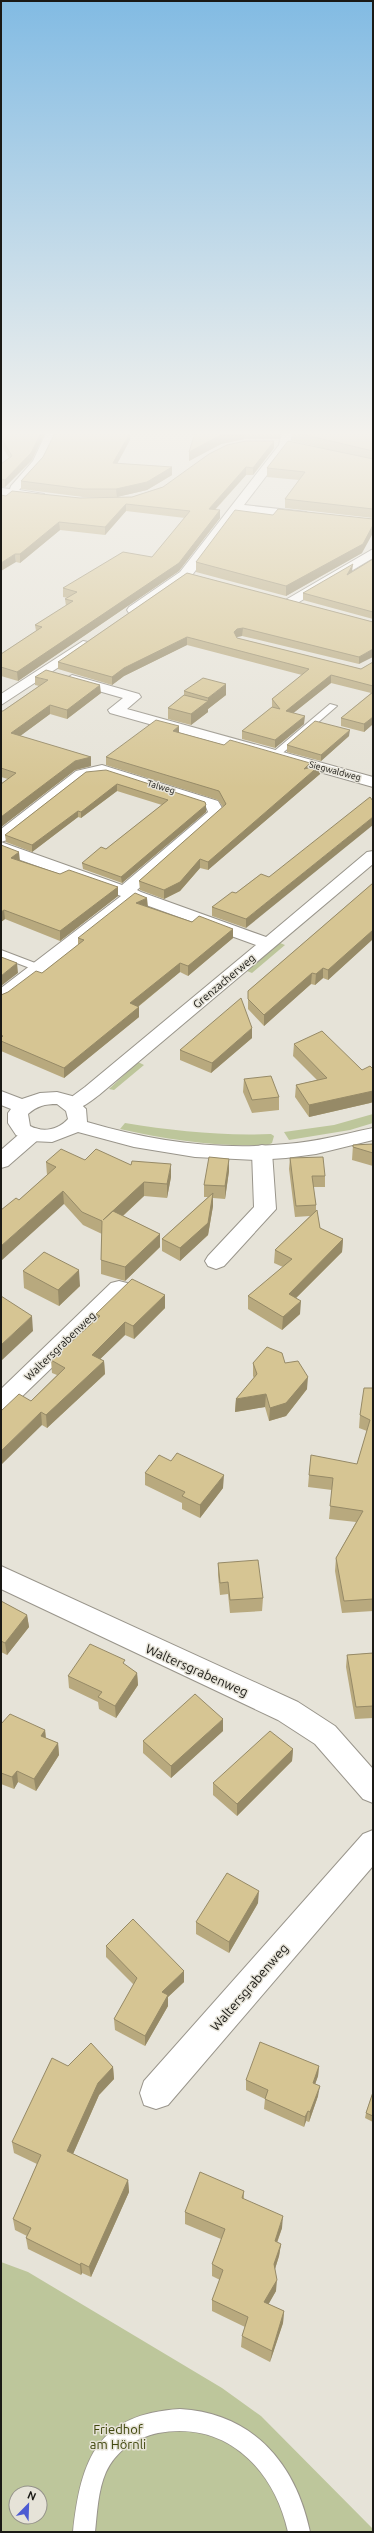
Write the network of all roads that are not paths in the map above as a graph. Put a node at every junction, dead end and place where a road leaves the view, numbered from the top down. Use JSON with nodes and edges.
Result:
{"nodes":[{"id":1,"x":203,"y":551,"type":"edge"},
{"id":2,"x":373,"y":552,"type":"edge"},
{"id":3,"x":185,"y":575,"type":"junction"},
{"id":4,"x":200,"y":579,"type":"edge"},
{"id":5,"x":274,"y":598,"type":"edge"},
{"id":6,"x":289,"y":602,"type":"junction"},
{"id":7,"x":304,"y":607,"type":"edge"},
{"id":8,"x":121,"y":619,"type":"edge"},
{"id":9,"x":96,"y":636,"type":"edge"},
{"id":10,"x":45,"y":672,"type":"junction"},
{"id":11,"x":1,"y":701,"type":"edge"},
{"id":12,"x":333,"y":706,"type":"dead end"},
{"id":13,"x":275,"y":755,"type":"junction"},
{"id":14,"x":373,"y":782,"type":"edge"},
{"id":15,"x":1,"y":837,"type":"edge"},
{"id":16,"x":1,"y":847,"type":"edge"},
{"id":17,"x":373,"y":856,"type":"edge"},
{"id":18,"x":129,"y":893,"type":"junction"},
{"id":19,"x":268,"y":944,"type":"junction"},
{"id":20,"x":1,"y":953,"type":"edge"},
{"id":21,"x":39,"y":968,"type":"junction"},
{"id":22,"x":1,"y":997,"type":"edge"},
{"id":23,"x":1,"y":1096,"type":"edge"},
{"id":24,"x":72,"y":1104,"type":"junction"},
{"id":25,"x":23,"y":1107,"type":"junction"},
{"id":26,"x":75,"y":1125,"type":"junction"},
{"id":27,"x":32,"y":1134,"type":"junction"},
{"id":28,"x":373,"y":1134,"type":"edge"},
{"id":29,"x":262,"y":1152,"type":"junction"},
{"id":30,"x":1,"y":1161,"type":"edge"},
{"id":31,"x":216,"y":1261,"type":"dead end"},
{"id":32,"x":120,"y":1289,"type":"edge"},
{"id":33,"x":1,"y":1403,"type":"edge"},
{"id":34,"x":1,"y":1577,"type":"edge"},
{"id":35,"x":373,"y":1790,"type":"edge"},
{"id":36,"x":373,"y":1844,"type":"edge"},
{"id":37,"x":156,"y":2093,"type":"dead end"},
{"id":38,"x":84,"y":2532,"type":"edge"},
{"id":39,"x":299,"y":2532,"type":"edge"}],
"edges":[{"from":1,"to":3,"type":"street"},
{"from":2,"to":6,"type":"street"},
{"from":3,"to":4,"type":"street"},
{"from":3,"to":8,"type":"street"},
{"from":5,"to":6,"type":"street"},
{"from":6,"to":7,"type":"street"},
{"from":9,"to":10,"type":"street"},
{"from":10,"to":11,"type":"street"},
{"from":10,"to":13,"type":"street","name":"Siegwaldweg"},
{"from":12,"to":13,"type":"lane"},
{"from":13,"to":14,"type":"street","name":"Siegwaldweg"},
{"from":15,"to":18,"type":"street","name":"Talweg"},
{"from":16,"to":18,"type":"street"},
{"from":17,"to":19,"type":"street","name":"Grenzacherweg"},
{"from":18,"to":19,"type":"street"},
{"from":18,"to":21,"type":"street"},
{"from":19,"to":24,"type":"street","name":"Grenzacherweg"},
{"from":20,"to":21,"type":"lane"},
{"from":21,"to":22,"type":"street"},
{"from":23,"to":25,"type":"street"},
{"from":24,"to":25,"type":"street"},
{"from":24,"to":26,"type":"street"},
{"from":25,"to":27,"type":"street"},
{"from":26,"to":27,"type":"street"},
{"from":26,"to":29,"type":"street"},
{"from":27,"to":30,"type":"street"},
{"from":28,"to":29,"type":"street"},
{"from":29,"to":31,"type":"street"},
{"from":32,"to":33,"type":"street","name":"Waltersgrabenweg"},
{"from":34,"to":35,"type":"street","name":"Waltersgrabenweg"},
{"from":36,"to":37,"type":"street","name":"Waltersgrabenweg"},
{"from":38,"to":39,"type":"lane"}]}
